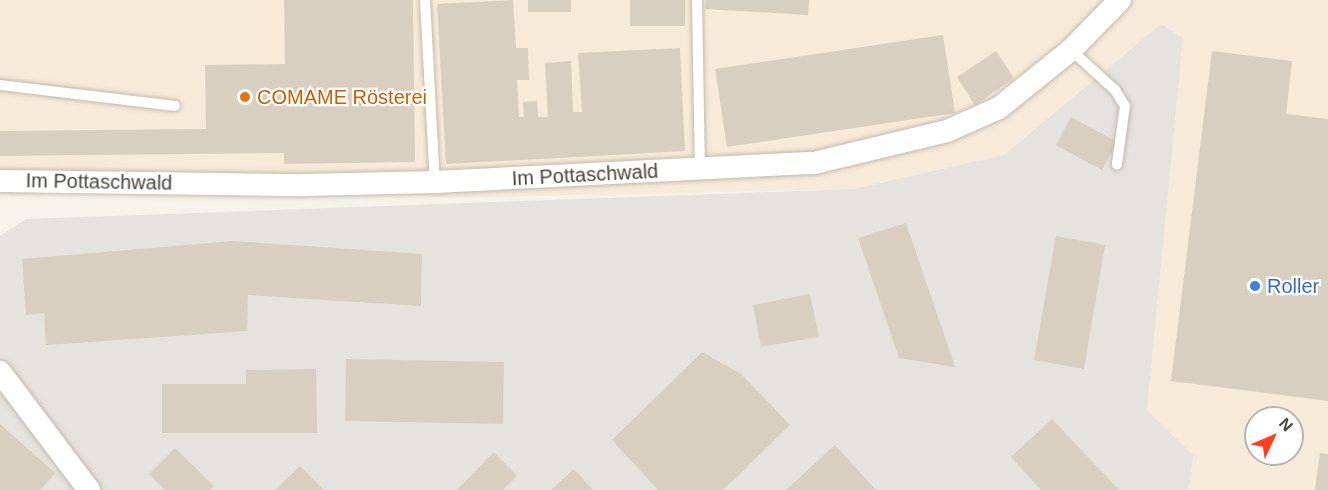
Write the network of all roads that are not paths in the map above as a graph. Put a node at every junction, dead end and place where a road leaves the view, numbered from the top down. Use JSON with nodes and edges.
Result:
{"nodes":[{"id":1,"x":425,"y":0,"type":"edge"},
{"id":2,"x":697,"y":0,"type":"edge"},
{"id":3,"x":1120,"y":0,"type":"edge"},
{"id":4,"x":1071,"y":50,"type":"junction"},
{"id":5,"x":0,"y":85,"type":"edge"},
{"id":6,"x":175,"y":106,"type":"dead end"},
{"id":7,"x":1117,"y":164,"type":"dead end"},
{"id":8,"x":700,"y":170,"type":"junction"},
{"id":9,"x":0,"y":181,"type":"edge"},
{"id":10,"x":435,"y":182,"type":"junction"},
{"id":11,"x":0,"y":372,"type":"edge"},
{"id":12,"x":89,"y":490,"type":"edge"}],
"edges":[{"from":1,"to":10,"type":"lane"},
{"from":2,"to":8,"type":"lane"},
{"from":3,"to":4,"type":"street","name":"Im Pottaschwald"},
{"from":4,"to":7,"type":"lane"},
{"from":4,"to":8,"type":"street","name":"Im Pottaschwald"},
{"from":5,"to":6,"type":"lane"},
{"from":8,"to":10,"type":"street","name":"Im Pottaschwald"},
{"from":9,"to":10,"type":"street","name":"Im Pottaschwald"},
{"from":11,"to":12,"type":"street"}]}
